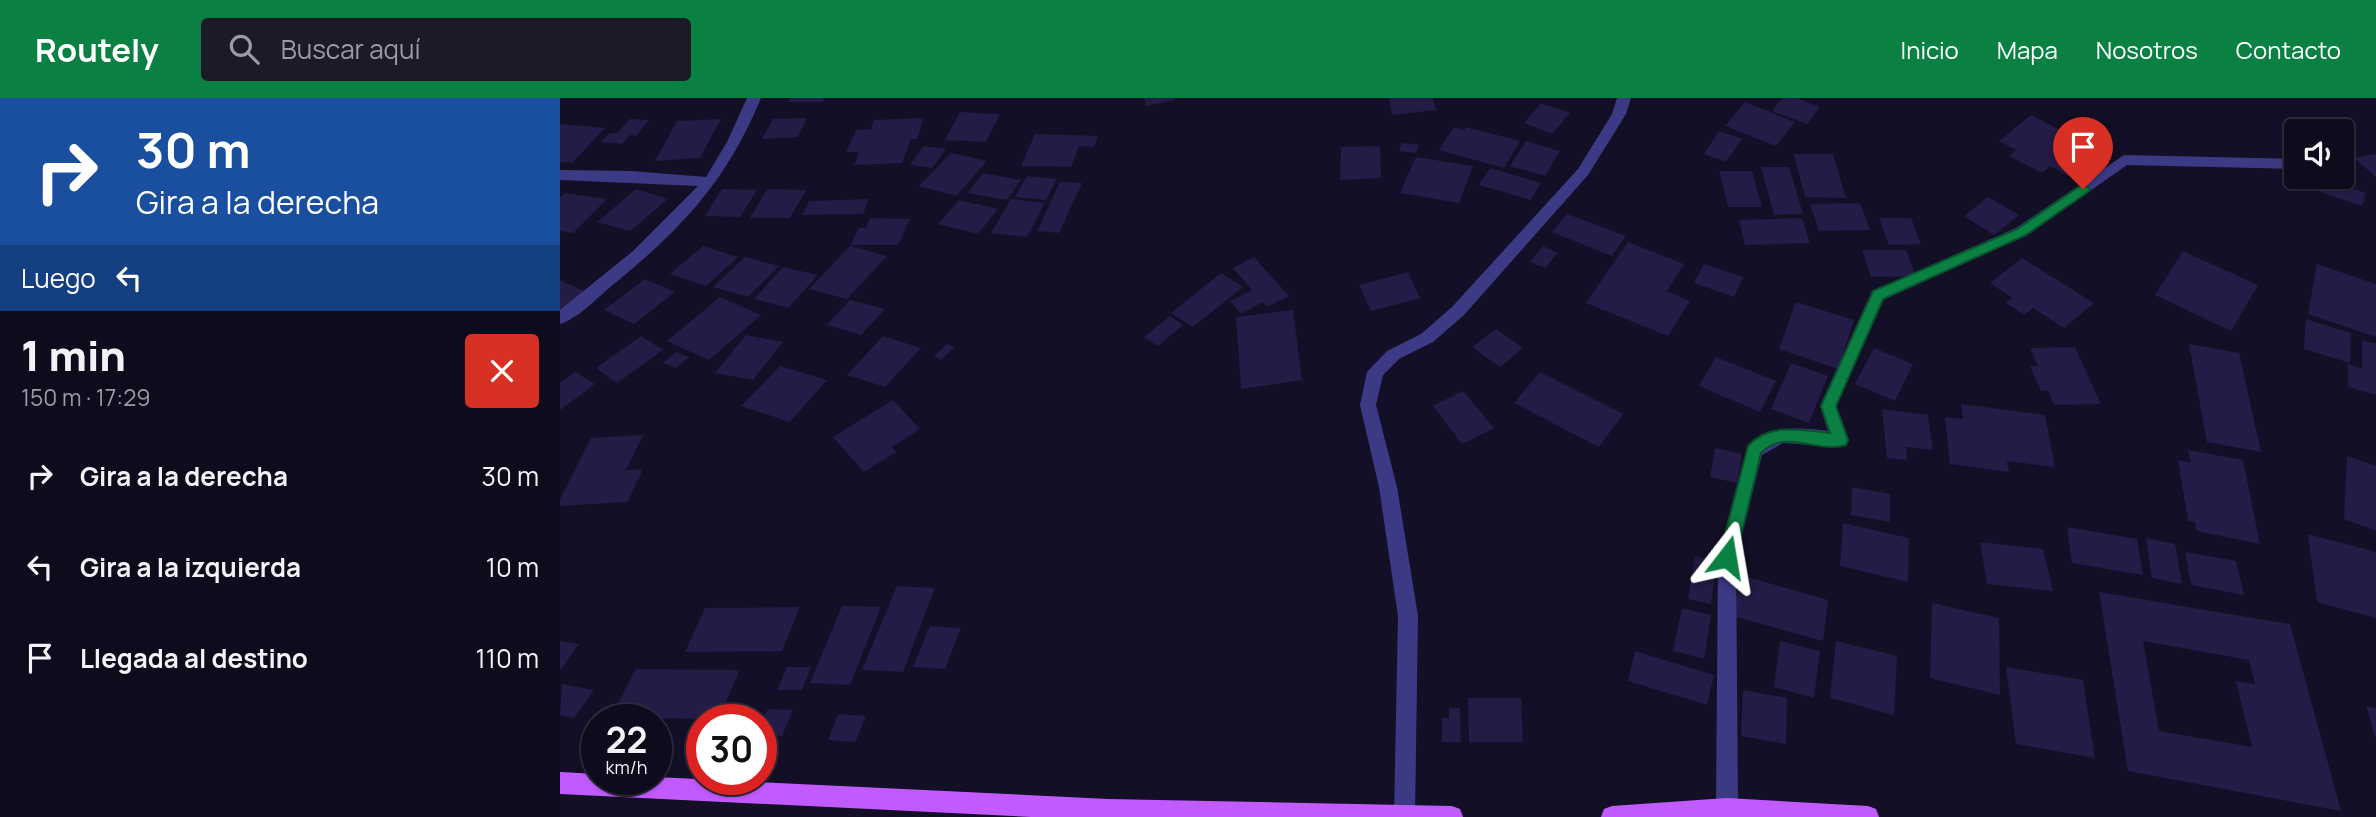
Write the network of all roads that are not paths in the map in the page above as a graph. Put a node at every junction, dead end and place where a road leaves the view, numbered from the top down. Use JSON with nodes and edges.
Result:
{"nodes":[{"id":1,"x":754,"y":98,"type":"edge"},
{"id":2,"x":1624,"y":98,"type":"edge"},
{"id":3,"x":2284,"y":164,"type":"edge"},
{"id":4,"x":560,"y":175,"type":"edge"},
{"id":5,"x":709,"y":182,"type":"junction"},
{"id":6,"x":560,"y":318,"type":"edge"},
{"id":7,"x":560,"y":783,"type":"edge"},
{"id":8,"x":1727,"y":809,"type":"junction"},
{"id":9,"x":1109,"y":814,"type":"edge"},
{"id":10,"x":1404,"y":816,"type":"edge"},
{"id":11,"x":1452,"y":817,"type":"edge"},
{"id":12,"x":1612,"y":817,"type":"edge"},
{"id":13,"x":1868,"y":817,"type":"edge"}],
"edges":[{"from":1,"to":5,"type":"street"},
{"from":2,"to":10,"type":"street"},
{"from":3,"to":8,"type":"street"},
{"from":4,"to":5,"type":"street"},
{"from":5,"to":6,"type":"street"},
{"from":7,"to":9,"type":"main road"},
{"from":8,"to":12,"type":"main road"},
{"from":8,"to":13,"type":"main road"},
{"from":9,"to":10,"type":"main road"},
{"from":10,"to":11,"type":"main road"}]}
